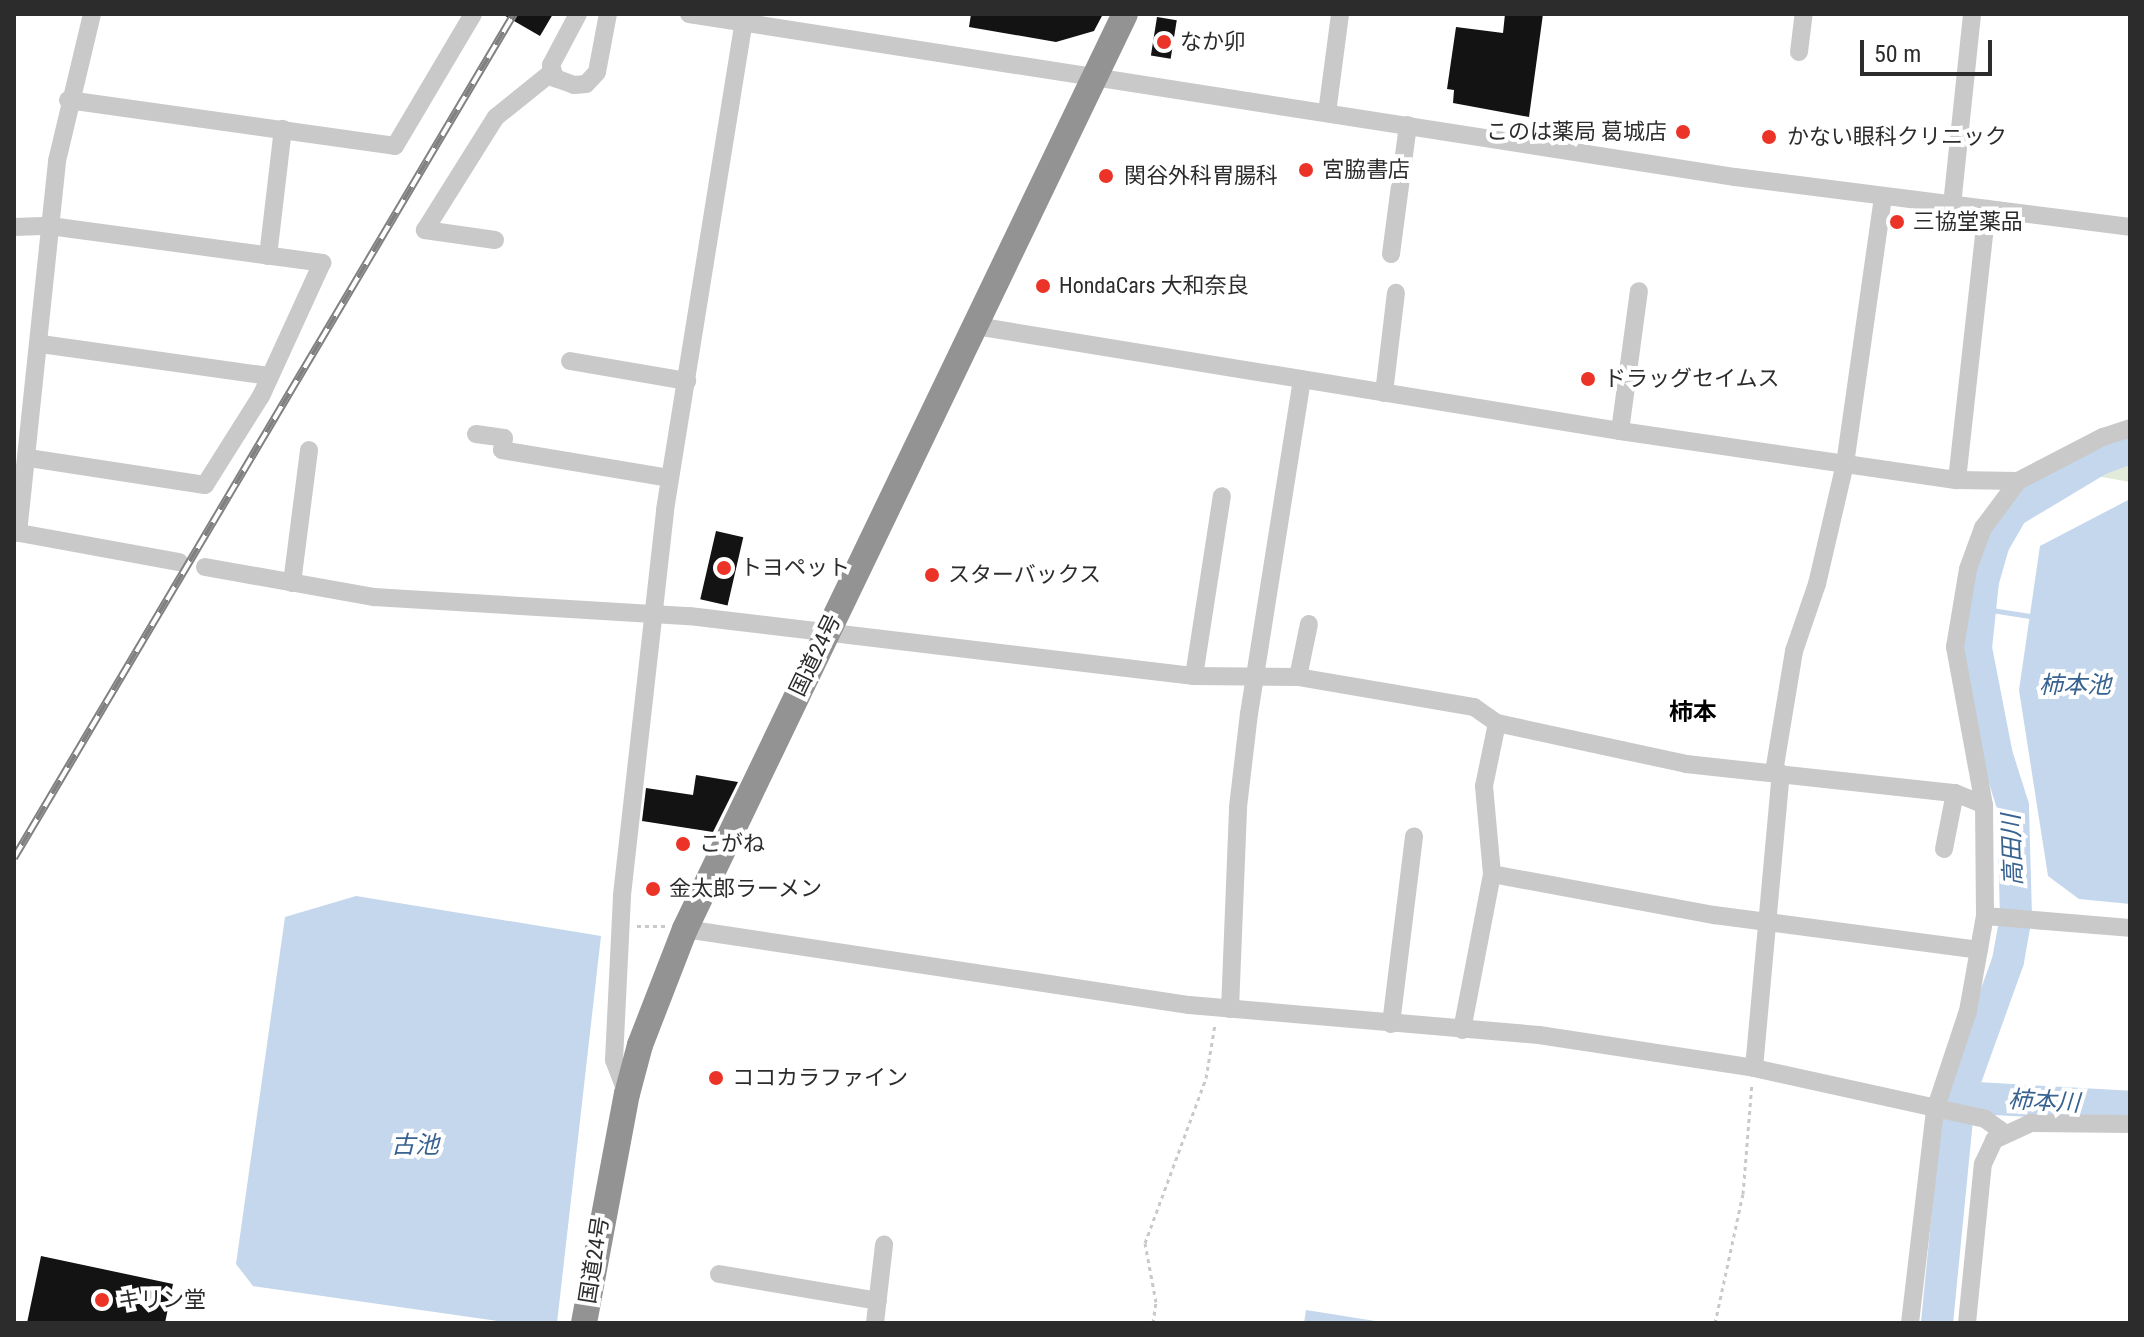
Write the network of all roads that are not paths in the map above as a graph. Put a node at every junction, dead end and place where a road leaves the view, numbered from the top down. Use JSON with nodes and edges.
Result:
{"nodes":[{"id":1,"x":92,"y":14,"type":"edge"},
{"id":2,"x":473,"y":14,"type":"edge"},
{"id":3,"x":578,"y":14,"type":"edge"},
{"id":4,"x":608,"y":14,"type":"edge"},
{"id":5,"x":689,"y":14,"type":"edge"},
{"id":6,"x":1125,"y":14,"type":"edge"},
{"id":7,"x":1340,"y":14,"type":"edge"},
{"id":8,"x":1804,"y":14,"type":"edge"},
{"id":9,"x":1972,"y":14,"type":"edge"},
{"id":10,"x":744,"y":18,"type":"edge"},
{"id":11,"x":1799,"y":52,"type":"dead end"},
{"id":12,"x":552,"y":72,"type":"junction"},
{"id":13,"x":1095,"y":78,"type":"junction"},
{"id":14,"x":68,"y":100,"type":"junction"},
{"id":15,"x":1327,"y":113,"type":"junction"},
{"id":16,"x":1408,"y":125,"type":"junction"},
{"id":17,"x":283,"y":129,"type":"junction"},
{"id":18,"x":1883,"y":197,"type":"junction"},
{"id":19,"x":1952,"y":205,"type":"junction"},
{"id":20,"x":1987,"y":209,"type":"junction"},
{"id":21,"x":50,"y":226,"type":"junction"},
{"id":22,"x":14,"y":227,"type":"edge"},
{"id":23,"x":2130,"y":227,"type":"edge"},
{"id":24,"x":495,"y":240,"type":"dead end"},
{"id":25,"x":1391,"y":254,"type":"dead end"},
{"id":26,"x":268,"y":256,"type":"junction"},
{"id":27,"x":1639,"y":291,"type":"dead end"},
{"id":28,"x":1396,"y":293,"type":"dead end"},
{"id":29,"x":976,"y":326,"type":"junction"},
{"id":30,"x":41,"y":344,"type":"junction"},
{"id":31,"x":570,"y":361,"type":"dead end"},
{"id":32,"x":270,"y":376,"type":"junction"},
{"id":33,"x":1302,"y":379,"type":"junction"},
{"id":34,"x":687,"y":381,"type":"junction"},
{"id":35,"x":1384,"y":393,"type":"junction"},
{"id":36,"x":2130,"y":428,"type":"edge"},
{"id":37,"x":1620,"y":431,"type":"junction"},
{"id":38,"x":476,"y":434,"type":"dead end"},
{"id":39,"x":309,"y":450,"type":"dead end"},
{"id":40,"x":28,"y":458,"type":"junction"},
{"id":41,"x":1845,"y":464,"type":"junction"},
{"id":42,"x":669,"y":478,"type":"junction"},
{"id":43,"x":1957,"y":480,"type":"junction"},
{"id":44,"x":2018,"y":481,"type":"junction"},
{"id":45,"x":1222,"y":496,"type":"dead end"},
{"id":46,"x":16,"y":532,"type":"edge"},
{"id":47,"x":179,"y":562,"type":"dead end"},
{"id":48,"x":205,"y":567,"type":"dead end"},
{"id":49,"x":292,"y":583,"type":"junction"},
{"id":50,"x":652,"y":616,"type":"junction"},
{"id":51,"x":1309,"y":624,"type":"dead end"},
{"id":52,"x":825,"y":633,"type":"junction"},
{"id":53,"x":1257,"y":674,"type":"junction"},
{"id":54,"x":1194,"y":676,"type":"junction"},
{"id":55,"x":1298,"y":677,"type":"junction"},
{"id":56,"x":1497,"y":723,"type":"junction"},
{"id":57,"x":1777,"y":773,"type":"junction"},
{"id":58,"x":1955,"y":793,"type":"junction"},
{"id":59,"x":1984,"y":805,"type":"junction"},
{"id":60,"x":1414,"y":836,"type":"dead end"},
{"id":61,"x":1944,"y":849,"type":"dead end"},
{"id":62,"x":1492,"y":874,"type":"junction"},
{"id":63,"x":1985,"y":916,"type":"junction"},
{"id":64,"x":1769,"y":921,"type":"junction"},
{"id":65,"x":2130,"y":928,"type":"edge"},
{"id":66,"x":685,"y":929,"type":"junction"},
{"id":67,"x":1979,"y":950,"type":"junction"},
{"id":68,"x":1224,"y":1009,"type":"junction"},
{"id":69,"x":1391,"y":1024,"type":"junction"},
{"id":70,"x":1462,"y":1030,"type":"junction"},
{"id":71,"x":1754,"y":1068,"type":"junction"},
{"id":72,"x":627,"y":1094,"type":"junction"},
{"id":73,"x":1935,"y":1110,"type":"junction"},
{"id":74,"x":2130,"y":1124,"type":"edge"},
{"id":75,"x":2004,"y":1133,"type":"junction"},
{"id":76,"x":884,"y":1245,"type":"dead end"},
{"id":77,"x":719,"y":1274,"type":"dead end"},
{"id":78,"x":878,"y":1301,"type":"junction"},
{"id":79,"x":584,"y":1323,"type":"edge"},
{"id":80,"x":875,"y":1323,"type":"edge"},
{"id":81,"x":1910,"y":1323,"type":"edge"},
{"id":82,"x":1967,"y":1323,"type":"edge"}],
"edges":[{"from":1,"to":14,"type":"street"},
{"from":2,"to":17,"type":"street"},
{"from":3,"to":12,"type":"street"},
{"from":4,"to":12,"type":"street"},
{"from":5,"to":10,"type":"street"},
{"from":6,"to":13,"type":"highway","name":"国道24号"},
{"from":7,"to":15,"type":"street"},
{"from":8,"to":11,"type":"street"},
{"from":9,"to":19,"type":"street"},
{"from":10,"to":13,"type":"street"},
{"from":10,"to":34,"type":"street"},
{"from":12,"to":24,"type":"street"},
{"from":13,"to":15,"type":"street"},
{"from":13,"to":29,"type":"highway","name":"国道24号"},
{"from":14,"to":17,"type":"street"},
{"from":14,"to":21,"type":"street"},
{"from":15,"to":16,"type":"street"},
{"from":16,"to":18,"type":"street"},
{"from":16,"to":25,"type":"street"},
{"from":17,"to":26,"type":"street"},
{"from":18,"to":19,"type":"street"},
{"from":18,"to":41,"type":"street"},
{"from":19,"to":20,"type":"street"},
{"from":20,"to":23,"type":"street"},
{"from":20,"to":43,"type":"street"},
{"from":21,"to":22,"type":"street"},
{"from":21,"to":26,"type":"street"},
{"from":21,"to":30,"type":"street"},
{"from":26,"to":32,"type":"street"},
{"from":27,"to":37,"type":"street"},
{"from":28,"to":35,"type":"street"},
{"from":29,"to":33,"type":"street"},
{"from":29,"to":52,"type":"highway","name":"国道24号"},
{"from":30,"to":32,"type":"street"},
{"from":30,"to":40,"type":"street"},
{"from":31,"to":34,"type":"street"},
{"from":32,"to":40,"type":"street"},
{"from":33,"to":35,"type":"street"},
{"from":33,"to":53,"type":"street"},
{"from":34,"to":42,"type":"street"},
{"from":35,"to":37,"type":"street"},
{"from":36,"to":44,"type":"street"},
{"from":37,"to":41,"type":"street"},
{"from":38,"to":42,"type":"street"},
{"from":39,"to":49,"type":"street"},
{"from":40,"to":46,"type":"street"},
{"from":41,"to":43,"type":"street"},
{"from":41,"to":57,"type":"street"},
{"from":42,"to":50,"type":"street"},
{"from":43,"to":44,"type":"street"},
{"from":44,"to":59,"type":"street"},
{"from":45,"to":54,"type":"street"},
{"from":46,"to":47,"type":"street"},
{"from":48,"to":49,"type":"street"},
{"from":49,"to":50,"type":"street"},
{"from":50,"to":52,"type":"street"},
{"from":50,"to":72,"type":"street"},
{"from":51,"to":55,"type":"street"},
{"from":52,"to":54,"type":"street"},
{"from":52,"to":66,"type":"highway","name":"国道24号"},
{"from":53,"to":54,"type":"street"},
{"from":53,"to":55,"type":"street"},
{"from":53,"to":68,"type":"street"},
{"from":55,"to":56,"type":"street"},
{"from":56,"to":57,"type":"street"},
{"from":56,"to":62,"type":"street"},
{"from":57,"to":58,"type":"street"},
{"from":57,"to":64,"type":"street"},
{"from":58,"to":59,"type":"street"},
{"from":58,"to":61,"type":"street"},
{"from":59,"to":63,"type":"street"},
{"from":60,"to":69,"type":"street"},
{"from":62,"to":64,"type":"street"},
{"from":62,"to":70,"type":"street"},
{"from":63,"to":65,"type":"street"},
{"from":63,"to":67,"type":"street"},
{"from":64,"to":67,"type":"street"},
{"from":64,"to":71,"type":"street"},
{"from":66,"to":68,"type":"street"},
{"from":66,"to":72,"type":"highway","name":"国道24号"},
{"from":67,"to":73,"type":"street"},
{"from":68,"to":69,"type":"street"},
{"from":69,"to":70,"type":"street"},
{"from":70,"to":71,"type":"street"},
{"from":71,"to":73,"type":"street"},
{"from":72,"to":79,"type":"highway","name":"国道24号"},
{"from":73,"to":75,"type":"street"},
{"from":73,"to":81,"type":"street"},
{"from":74,"to":75,"type":"street"},
{"from":75,"to":82,"type":"street"},
{"from":76,"to":78,"type":"street"},
{"from":77,"to":78,"type":"street"},
{"from":78,"to":80,"type":"street"}]}
